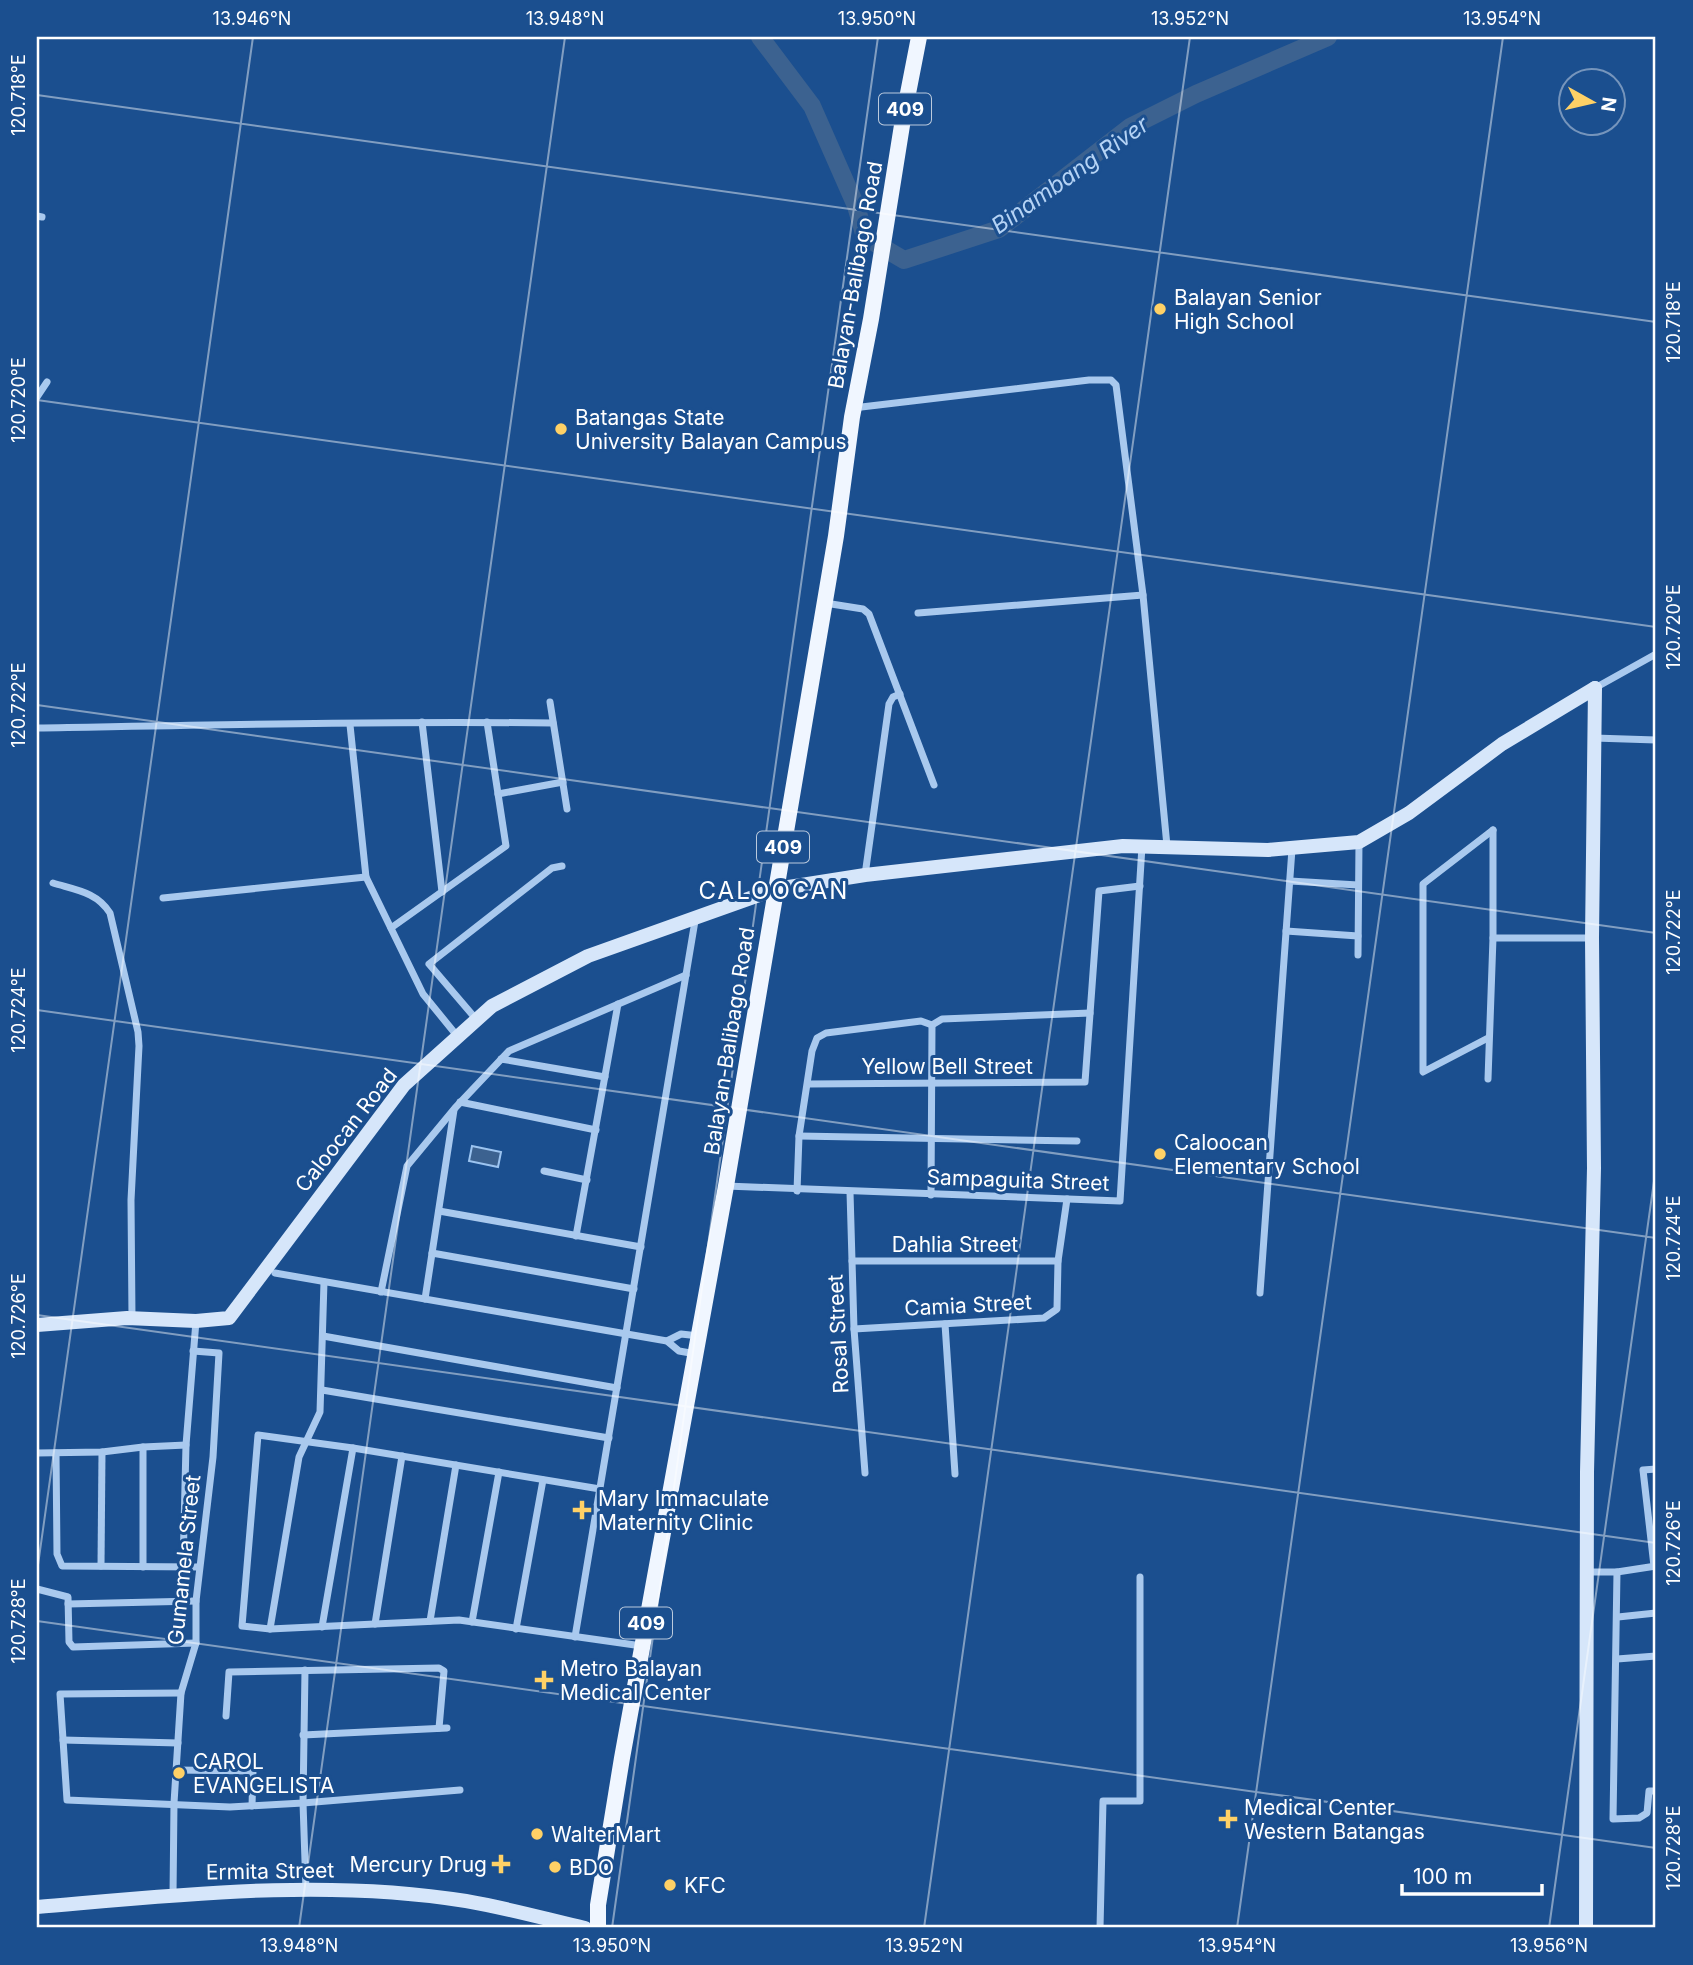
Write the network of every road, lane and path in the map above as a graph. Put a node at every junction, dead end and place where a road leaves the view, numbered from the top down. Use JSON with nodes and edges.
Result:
{"nodes":[{"id":1,"x":919,"y":37,"type":"edge"},
{"id":2,"x":47,"y":382,"type":"dead end"},
{"id":3,"x":37,"y":397,"type":"edge"},
{"id":4,"x":853,"y":408,"type":"junction"},
{"id":5,"x":1143,"y":595,"type":"junction"},
{"id":6,"x":825,"y":603,"type":"junction"},
{"id":7,"x":918,"y":613,"type":"dead end"},
{"id":8,"x":1656,"y":654,"type":"edge"},
{"id":9,"x":1595,"y":688,"type":"junction"},
{"id":10,"x":900,"y":694,"type":"junction"},
{"id":11,"x":550,"y":702,"type":"dead end"},
{"id":12,"x":422,"y":722,"type":"junction"},
{"id":13,"x":487,"y":722,"type":"junction"},
{"id":14,"x":553,"y":723,"type":"junction"},
{"id":15,"x":350,"y":724,"type":"junction"},
{"id":16,"x":37,"y":728,"type":"edge"},
{"id":17,"x":1594,"y":738,"type":"junction"},
{"id":18,"x":1656,"y":740,"type":"edge"},
{"id":19,"x":563,"y":782,"type":"junction"},
{"id":20,"x":934,"y":785,"type":"dead end"},
{"id":21,"x":498,"y":794,"type":"junction"},
{"id":22,"x":567,"y":809,"type":"dead end"},
{"id":23,"x":1359,"y":842,"type":"junction"},
{"id":24,"x":1142,"y":845,"type":"junction"},
{"id":25,"x":1167,"y":846,"type":"junction"},
{"id":26,"x":1292,"y":849,"type":"junction"},
{"id":27,"x":562,"y":866,"type":"dead end"},
{"id":28,"x":865,"y":875,"type":"junction"},
{"id":29,"x":366,"y":877,"type":"junction"},
{"id":30,"x":1290,"y":881,"type":"junction"},
{"id":31,"x":53,"y":883,"type":"dead end"},
{"id":32,"x":1140,"y":886,"type":"junction"},
{"id":33,"x":1359,"y":886,"type":"junction"},
{"id":34,"x":776,"y":889,"type":"junction"},
{"id":35,"x":442,"y":892,"type":"junction"},
{"id":36,"x":163,"y":898,"type":"dead end"},
{"id":37,"x":695,"y":920,"type":"dead end"},
{"id":38,"x":391,"y":928,"type":"junction"},
{"id":39,"x":1286,"y":931,"type":"junction"},
{"id":40,"x":1358,"y":936,"type":"junction"},
{"id":41,"x":1493,"y":938,"type":"junction"},
{"id":42,"x":1592,"y":938,"type":"junction"},
{"id":43,"x":1358,"y":955,"type":"dead end"},
{"id":44,"x":686,"y":975,"type":"junction"},
{"id":45,"x":618,"y":1004,"type":"junction"},
{"id":46,"x":1090,"y":1013,"type":"junction"},
{"id":47,"x":477,"y":1020,"type":"junction"},
{"id":48,"x":932,"y":1025,"type":"junction"},
{"id":49,"x":458,"y":1037,"type":"junction"},
{"id":50,"x":1488,"y":1038,"type":"junction"},
{"id":51,"x":501,"y":1059,"type":"junction"},
{"id":52,"x":605,"y":1077,"type":"junction"},
{"id":53,"x":1488,"y":1079,"type":"dead end"},
{"id":54,"x":933,"y":1083,"type":"junction"},
{"id":55,"x":809,"y":1084,"type":"junction"},
{"id":56,"x":457,"y":1105,"type":"junction"},
{"id":57,"x":596,"y":1130,"type":"junction"},
{"id":58,"x":799,"y":1136,"type":"junction"},
{"id":59,"x":931,"y":1139,"type":"junction"},
{"id":60,"x":1077,"y":1141,"type":"dead end"},
{"id":61,"x":544,"y":1171,"type":"dead end"},
{"id":62,"x":587,"y":1180,"type":"junction"},
{"id":63,"x":726,"y":1186,"type":"junction"},
{"id":64,"x":797,"y":1191,"type":"junction"},
{"id":65,"x":850,"y":1192,"type":"junction"},
{"id":66,"x":931,"y":1195,"type":"junction"},
{"id":67,"x":1068,"y":1199,"type":"junction"},
{"id":68,"x":439,"y":1211,"type":"junction"},
{"id":69,"x":576,"y":1237,"type":"junction"},
{"id":70,"x":640,"y":1247,"type":"junction"},
{"id":71,"x":432,"y":1253,"type":"junction"},
{"id":72,"x":852,"y":1261,"type":"junction"},
{"id":73,"x":1058,"y":1261,"type":"junction"},
{"id":74,"x":275,"y":1273,"type":"dead end"},
{"id":75,"x":324,"y":1282,"type":"junction"},
{"id":76,"x":634,"y":1289,"type":"junction"},
{"id":77,"x":381,"y":1292,"type":"junction"},
{"id":78,"x":1261,"y":1293,"type":"dead end"},
{"id":79,"x":425,"y":1299,"type":"junction"},
{"id":80,"x":132,"y":1319,"type":"junction"},
{"id":81,"x":196,"y":1321,"type":"junction"},
{"id":82,"x":944,"y":1324,"type":"junction"},
{"id":83,"x":37,"y":1325,"type":"edge"},
{"id":84,"x":854,"y":1329,"type":"junction"},
{"id":85,"x":626,"y":1334,"type":"junction"},
{"id":86,"x":323,"y":1336,"type":"junction"},
{"id":87,"x":699,"y":1336,"type":"junction"},
{"id":88,"x":667,"y":1341,"type":"junction"},
{"id":89,"x":194,"y":1351,"type":"junction"},
{"id":90,"x":696,"y":1354,"type":"junction"},
{"id":91,"x":617,"y":1388,"type":"junction"},
{"id":92,"x":322,"y":1390,"type":"junction"},
{"id":93,"x":609,"y":1438,"type":"junction"},
{"id":94,"x":307,"y":1442,"type":"junction"},
{"id":95,"x":186,"y":1445,"type":"junction"},
{"id":96,"x":143,"y":1447,"type":"junction"},
{"id":97,"x":353,"y":1448,"type":"junction"},
{"id":98,"x":102,"y":1452,"type":"junction"},
{"id":99,"x":37,"y":1453,"type":"edge"},
{"id":100,"x":56,"y":1453,"type":"junction"},
{"id":101,"x":402,"y":1456,"type":"junction"},
{"id":102,"x":456,"y":1465,"type":"junction"},
{"id":103,"x":1656,"y":1469,"type":"edge"},
{"id":104,"x":499,"y":1472,"type":"junction"},
{"id":105,"x":865,"y":1473,"type":"dead end"},
{"id":106,"x":955,"y":1474,"type":"dead end"},
{"id":107,"x":543,"y":1480,"type":"junction"},
{"id":108,"x":600,"y":1489,"type":"junction"},
{"id":109,"x":101,"y":1566,"type":"junction"},
{"id":110,"x":1655,"y":1566,"type":"edge"},
{"id":111,"x":143,"y":1567,"type":"junction"},
{"id":112,"x":183,"y":1567,"type":"junction"},
{"id":113,"x":199,"y":1567,"type":"junction"},
{"id":114,"x":1588,"y":1572,"type":"junction"},
{"id":115,"x":1618,"y":1572,"type":"junction"},
{"id":116,"x":1140,"y":1577,"type":"dead end"},
{"id":117,"x":37,"y":1589,"type":"edge"},
{"id":118,"x":197,"y":1601,"type":"junction"},
{"id":119,"x":68,"y":1604,"type":"junction"},
{"id":120,"x":1656,"y":1613,"type":"edge"},
{"id":121,"x":1618,"y":1617,"type":"junction"},
{"id":122,"x":430,"y":1621,"type":"junction"},
{"id":123,"x":472,"y":1622,"type":"junction"},
{"id":124,"x":375,"y":1624,"type":"junction"},
{"id":125,"x":322,"y":1626,"type":"junction"},
{"id":126,"x":270,"y":1629,"type":"junction"},
{"id":127,"x":516,"y":1629,"type":"junction"},
{"id":128,"x":575,"y":1637,"type":"junction"},
{"id":129,"x":196,"y":1643,"type":"junction"},
{"id":130,"x":642,"y":1647,"type":"junction"},
{"id":131,"x":1656,"y":1656,"type":"edge"},
{"id":132,"x":1617,"y":1659,"type":"junction"},
{"id":133,"x":305,"y":1670,"type":"junction"},
{"id":134,"x":181,"y":1693,"type":"junction"},
{"id":135,"x":226,"y":1716,"type":"dead end"},
{"id":136,"x":303,"y":1735,"type":"junction"},
{"id":137,"x":63,"y":1741,"type":"junction"},
{"id":138,"x":178,"y":1743,"type":"junction"},
{"id":139,"x":176,"y":1770,"type":"junction"},
{"id":140,"x":460,"y":1790,"type":"dead end"},
{"id":141,"x":1656,"y":1791,"type":"edge"},
{"id":142,"x":174,"y":1803,"type":"junction"},
{"id":143,"x":303,"y":1803,"type":"junction"},
{"id":144,"x":252,"y":1805,"type":"junction"},
{"id":145,"x":306,"y":1891,"type":"junction"},
{"id":146,"x":173,"y":1895,"type":"junction"},
{"id":147,"x":37,"y":1907,"type":"edge"},
{"id":148,"x":586,"y":1928,"type":"edge"},
{"id":149,"x":598,"y":1928,"type":"edge"},
{"id":150,"x":1100,"y":1928,"type":"edge"},
{"id":151,"x":1586,"y":1928,"type":"edge"}],
"edges":[{"from":1,"to":4,"type":"main road","name":"Balayan-Balibago Road","number":"409"},
{"from":2,"to":3,"type":"street"},
{"from":4,"to":5,"type":"street"},
{"from":4,"to":6,"type":"main road","name":"Balayan-Balibago Road","number":"409"},
{"from":5,"to":7,"type":"street"},
{"from":5,"to":25,"type":"street"},
{"from":6,"to":10,"type":"street"},
{"from":6,"to":34,"type":"main road","name":"Balayan-Balibago Road","number":"409"},
{"from":8,"to":9,"type":"street"},
{"from":9,"to":17,"type":"street"},
{"from":9,"to":23,"type":"street"},
{"from":10,"to":20,"type":"street"},
{"from":10,"to":28,"type":"street"},
{"from":11,"to":14,"type":"street"},
{"from":12,"to":13,"type":"street"},
{"from":12,"to":15,"type":"street"},
{"from":12,"to":35,"type":"street"},
{"from":13,"to":14,"type":"street"},
{"from":13,"to":21,"type":"street"},
{"from":14,"to":19,"type":"street"},
{"from":15,"to":16,"type":"street"},
{"from":15,"to":29,"type":"street"},
{"from":17,"to":18,"type":"street"},
{"from":17,"to":42,"type":"street"},
{"from":19,"to":21,"type":"street"},
{"from":19,"to":22,"type":"street"},
{"from":21,"to":35,"type":"street"},
{"from":23,"to":26,"type":"street","name":"Caloocan Road"},
{"from":23,"to":33,"type":"street"},
{"from":24,"to":25,"type":"street","name":"Caloocan Road"},
{"from":24,"to":28,"type":"street","name":"Caloocan Road"},
{"from":24,"to":32,"type":"street","name":"Sampaguita Street"},
{"from":25,"to":26,"type":"street","name":"Caloocan Road"},
{"from":26,"to":30,"type":"street"},
{"from":27,"to":47,"type":"street"},
{"from":28,"to":34,"type":"street","name":"Caloocan Road"},
{"from":29,"to":36,"type":"street"},
{"from":29,"to":38,"type":"street"},
{"from":30,"to":33,"type":"street"},
{"from":30,"to":39,"type":"street"},
{"from":31,"to":80,"type":"street"},
{"from":32,"to":46,"type":"street"},
{"from":32,"to":67,"type":"street","name":"Sampaguita Street"},
{"from":33,"to":40,"type":"street"},
{"from":34,"to":47,"type":"street","name":"Caloocan Road"},
{"from":34,"to":63,"type":"main road","name":"Balayan-Balibago Road","number":"409"},
{"from":35,"to":38,"type":"street"},
{"from":37,"to":44,"type":"street"},
{"from":38,"to":49,"type":"street"},
{"from":39,"to":40,"type":"street"},
{"from":39,"to":78,"type":"street"},
{"from":40,"to":43,"type":"street"},
{"from":41,"to":42,"type":"street"},
{"from":41,"to":50,"type":"street"},
{"from":41,"to":50,"type":"street"},
{"from":42,"to":114,"type":"street"},
{"from":44,"to":45,"type":"street"},
{"from":44,"to":70,"type":"street"},
{"from":45,"to":51,"type":"street"},
{"from":45,"to":52,"type":"street"},
{"from":46,"to":48,"type":"street"},
{"from":46,"to":54,"type":"street","name":"Yellow Bell Street"},
{"from":47,"to":49,"type":"street","name":"Caloocan Road"},
{"from":48,"to":54,"type":"street"},
{"from":48,"to":55,"type":"street"},
{"from":49,"to":81,"type":"street","name":"Caloocan Road"},
{"from":50,"to":53,"type":"street"},
{"from":51,"to":52,"type":"street"},
{"from":51,"to":56,"type":"street"},
{"from":52,"to":57,"type":"street"},
{"from":54,"to":55,"type":"street","name":"Yellow Bell Street"},
{"from":54,"to":59,"type":"street"},
{"from":55,"to":58,"type":"street"},
{"from":56,"to":57,"type":"street"},
{"from":56,"to":68,"type":"street"},
{"from":56,"to":77,"type":"street"},
{"from":57,"to":62,"type":"street"},
{"from":58,"to":59,"type":"street"},
{"from":58,"to":64,"type":"street"},
{"from":59,"to":60,"type":"street"},
{"from":59,"to":66,"type":"street"},
{"from":61,"to":62,"type":"street"},
{"from":62,"to":69,"type":"street"},
{"from":63,"to":64,"type":"street","name":"Sampaguita Street"},
{"from":63,"to":87,"type":"main road","name":"Balayan-Balibago Road","number":"409"},
{"from":64,"to":65,"type":"street","name":"Sampaguita Street"},
{"from":65,"to":66,"type":"street","name":"Sampaguita Street"},
{"from":65,"to":72,"type":"street","name":"Rosal Street"},
{"from":66,"to":67,"type":"street","name":"Sampaguita Street"},
{"from":67,"to":73,"type":"street","name":"Camia Street"},
{"from":68,"to":69,"type":"street"},
{"from":68,"to":71,"type":"street"},
{"from":69,"to":70,"type":"street"},
{"from":70,"to":76,"type":"street"},
{"from":71,"to":76,"type":"street"},
{"from":71,"to":79,"type":"street"},
{"from":72,"to":73,"type":"street","name":"Dahlia Street"},
{"from":72,"to":84,"type":"street","name":"Rosal Street"},
{"from":73,"to":82,"type":"street","name":"Camia Street"},
{"from":74,"to":75,"type":"street"},
{"from":75,"to":77,"type":"street"},
{"from":75,"to":86,"type":"street"},
{"from":76,"to":85,"type":"street"},
{"from":77,"to":79,"type":"street"},
{"from":79,"to":85,"type":"street"},
{"from":80,"to":81,"type":"street","name":"Caloocan Road"},
{"from":80,"to":83,"type":"street","name":"Caloocan Road"},
{"from":81,"to":89,"type":"street"},
{"from":82,"to":84,"type":"street","name":"Camia Street"},
{"from":82,"to":106,"type":"street"},
{"from":84,"to":105,"type":"street","name":"Rosal Street"},
{"from":85,"to":88,"type":"street"},
{"from":85,"to":91,"type":"street"},
{"from":86,"to":91,"type":"street"},
{"from":86,"to":92,"type":"street"},
{"from":87,"to":88,"type":"street"},
{"from":87,"to":90,"type":"main road","name":"Balayan-Balibago Road","number":"409"},
{"from":88,"to":90,"type":"street"},
{"from":89,"to":95,"type":"street"},
{"from":89,"to":113,"type":"street","name":"Gumamela Street"},
{"from":90,"to":130,"type":"main road","name":"Balayan-Balibago Road","number":"409"},
{"from":91,"to":93,"type":"street"},
{"from":92,"to":93,"type":"street"},
{"from":92,"to":94,"type":"street"},
{"from":93,"to":108,"type":"street"},
{"from":94,"to":97,"type":"street"},
{"from":94,"to":126,"type":"street"},
{"from":94,"to":126,"type":"street"},
{"from":95,"to":96,"type":"street"},
{"from":95,"to":112,"type":"street"},
{"from":96,"to":98,"type":"street"},
{"from":96,"to":111,"type":"street"},
{"from":97,"to":101,"type":"street"},
{"from":97,"to":125,"type":"street"},
{"from":98,"to":100,"type":"street"},
{"from":98,"to":109,"type":"street"},
{"from":99,"to":100,"type":"street"},
{"from":100,"to":109,"type":"street"},
{"from":101,"to":102,"type":"street"},
{"from":101,"to":124,"type":"street"},
{"from":102,"to":104,"type":"street"},
{"from":102,"to":122,"type":"street"},
{"from":103,"to":110,"type":"street"},
{"from":104,"to":107,"type":"street"},
{"from":104,"to":123,"type":"street"},
{"from":107,"to":108,"type":"street"},
{"from":107,"to":127,"type":"street"},
{"from":108,"to":128,"type":"street"},
{"from":109,"to":111,"type":"street"},
{"from":110,"to":115,"type":"street"},
{"from":111,"to":112,"type":"street"},
{"from":112,"to":113,"type":"street"},
{"from":113,"to":118,"type":"street","name":"Gumamela Street"},
{"from":114,"to":115,"type":"street"},
{"from":114,"to":151,"type":"street"},
{"from":115,"to":121,"type":"street"},
{"from":116,"to":150,"type":"street"},
{"from":117,"to":119,"type":"street"},
{"from":118,"to":119,"type":"street"},
{"from":118,"to":129,"type":"street","name":"Gumamela Street"},
{"from":119,"to":129,"type":"street"},
{"from":120,"to":121,"type":"street"},
{"from":121,"to":132,"type":"street"},
{"from":122,"to":123,"type":"street"},
{"from":122,"to":124,"type":"street"},
{"from":123,"to":127,"type":"street"},
{"from":124,"to":125,"type":"street"},
{"from":125,"to":126,"type":"street"},
{"from":127,"to":128,"type":"street"},
{"from":128,"to":130,"type":"street"},
{"from":129,"to":134,"type":"street","name":"Gumamela Street"},
{"from":130,"to":149,"type":"main road","name":"Balayan-Balibago Road","number":"409"},
{"from":131,"to":132,"type":"street"},
{"from":132,"to":141,"type":"street"},
{"from":133,"to":135,"type":"street"},
{"from":133,"to":136,"type":"street"},
{"from":133,"to":136,"type":"street"},
{"from":134,"to":137,"type":"street"},
{"from":134,"to":138,"type":"street","name":"Gumamela Street"},
{"from":136,"to":143,"type":"street"},
{"from":137,"to":138,"type":"street"},
{"from":137,"to":142,"type":"street"},
{"from":138,"to":139,"type":"street","name":"Gumamela Street"},
{"from":139,"to":142,"type":"street","name":"Gumamela Street"},
{"from":139,"to":144,"type":"street"},
{"from":140,"to":143,"type":"street"},
{"from":142,"to":144,"type":"street"},
{"from":142,"to":146,"type":"street","name":"Gumamela Street"},
{"from":143,"to":144,"type":"street"},
{"from":143,"to":145,"type":"street"},
{"from":145,"to":146,"type":"street","name":"Ermita Street"},
{"from":145,"to":148,"type":"street","name":"Ermita Street"},
{"from":146,"to":147,"type":"street","name":"Ermita Street"}]}
